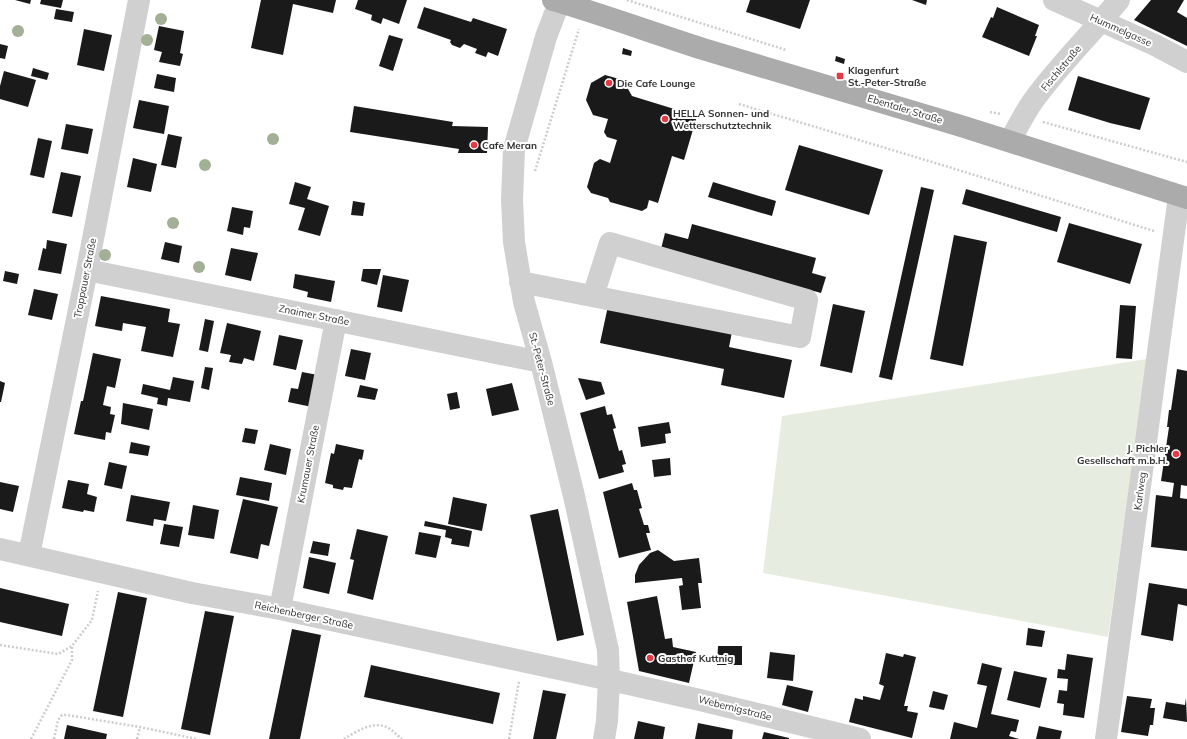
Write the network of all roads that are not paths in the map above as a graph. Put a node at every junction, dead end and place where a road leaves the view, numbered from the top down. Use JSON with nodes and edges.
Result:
{"nodes":[{"id":1,"x":139,"y":0,"type":"edge"},
{"id":2,"x":1054,"y":0,"type":"edge"},
{"id":3,"x":1119,"y":0,"type":"edge"},
{"id":4,"x":558,"y":1,"type":"edge"},
{"id":5,"x":1102,"y":21,"type":"junction"},
{"id":6,"x":1187,"y":62,"type":"edge"},
{"id":7,"x":1010,"y":142,"type":"junction"},
{"id":8,"x":1183,"y":197,"type":"edge"},
{"id":9,"x":87,"y":270,"type":"junction"},
{"id":10,"x":520,"y":282,"type":"junction"},
{"id":11,"x":593,"y":296,"type":"junction"},
{"id":12,"x":336,"y":320,"type":"junction"},
{"id":13,"x":541,"y":362,"type":"junction"},
{"id":14,"x":0,"y":549,"type":"edge"},
{"id":15,"x":29,"y":555,"type":"junction"},
{"id":16,"x":280,"y":609,"type":"junction"},
{"id":17,"x":609,"y":680,"type":"junction"},
{"id":18,"x":604,"y":739,"type":"edge"},
{"id":19,"x":860,"y":739,"type":"edge"},
{"id":20,"x":1106,"y":739,"type":"edge"}],
"edges":[{"from":1,"to":9,"type":"street","name":"Troppauer Straße"},
{"from":2,"to":5,"type":"street","name":"Hummelgasse"},
{"from":3,"to":5,"type":"street","name":"Fischlstraße"},
{"from":4,"to":7,"type":"main road","name":"Ebentaler Straße"},
{"from":4,"to":10,"type":"street","name":"St.-Peter-Straße"},
{"from":5,"to":6,"type":"street","name":"Hummelgasse"},
{"from":5,"to":7,"type":"street","name":"Fischlstraße"},
{"from":7,"to":8,"type":"main road","name":"Ebentaler Straße"},
{"from":8,"to":20,"type":"street","name":"Karlweg"},
{"from":9,"to":12,"type":"street","name":"Znaimer Straße"},
{"from":9,"to":15,"type":"street","name":"Troppauer Straße"},
{"from":10,"to":11,"type":"street"},
{"from":10,"to":13,"type":"street","name":"St.-Peter-Straße"},
{"from":11,"to":11,"type":"street"},
{"from":12,"to":13,"type":"street","name":"Znaimer Straße"},
{"from":12,"to":16,"type":"street","name":"Krumauer Straße"},
{"from":13,"to":17,"type":"street","name":"St.-Peter-Straße"},
{"from":14,"to":15,"type":"street","name":"Reichenberger Straße"},
{"from":15,"to":16,"type":"street","name":"Reichenberger Straße"},
{"from":16,"to":17,"type":"street","name":"Reichenberger Straße"},
{"from":17,"to":18,"type":"street","name":"St.-Peter-Straße"},
{"from":17,"to":19,"type":"street","name":"Webernigstraße"}]}
